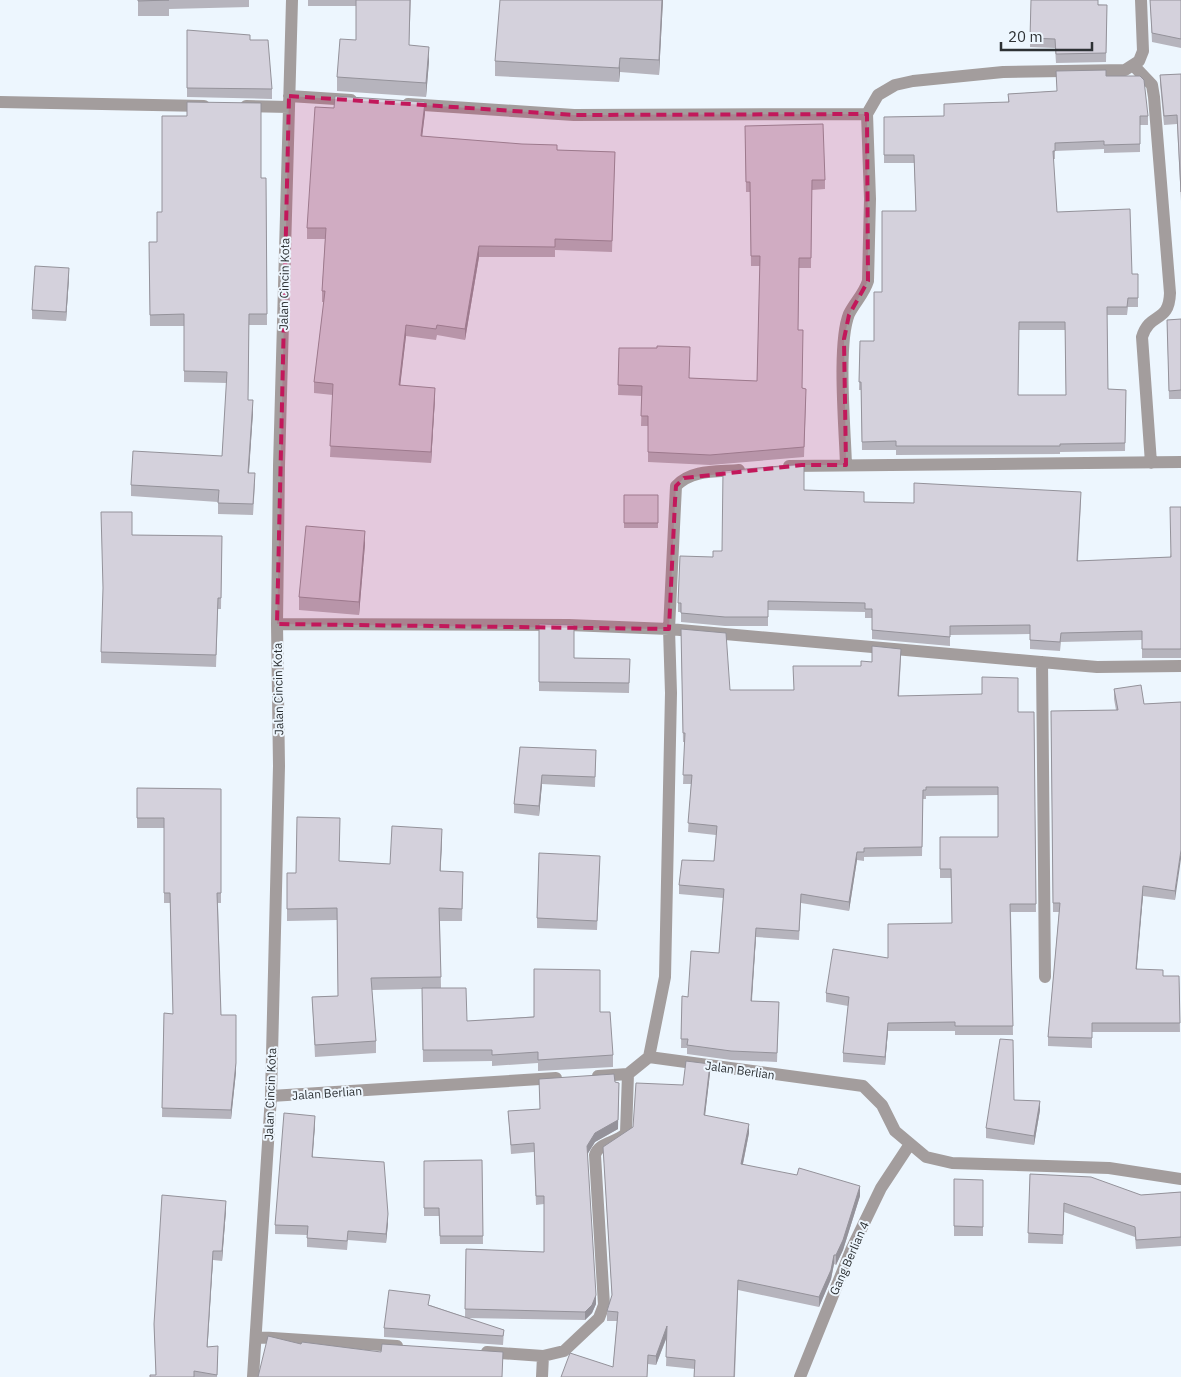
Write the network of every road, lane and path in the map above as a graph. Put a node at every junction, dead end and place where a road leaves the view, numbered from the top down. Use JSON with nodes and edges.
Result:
{"nodes":[{"id":1,"x":292,"y":0,"type":"edge"},
{"id":2,"x":1141,"y":0,"type":"edge"},
{"id":3,"x":1133,"y":65,"type":"junction"},
{"id":4,"x":289,"y":101,"type":"junction"},
{"id":5,"x":368,"y":101,"type":"edge"},
{"id":6,"x":0,"y":102,"type":"edge"},
{"id":7,"x":397,"y":103,"type":"edge"},
{"id":8,"x":866,"y":114,"type":"junction"},
{"id":9,"x":1181,"y":462,"type":"edge"},
{"id":10,"x":1151,"y":463,"type":"junction"},
{"id":11,"x":846,"y":465,"type":"junction"},
{"id":12,"x":773,"y":467,"type":"edge"},
{"id":13,"x":754,"y":469,"type":"edge"},
{"id":14,"x":277,"y":624,"type":"junction"},
{"id":15,"x":669,"y":629,"type":"junction"},
{"id":16,"x":1042,"y":662,"type":"junction"},
{"id":17,"x":1181,"y":666,"type":"edge"},
{"id":18,"x":1045,"y":977,"type":"dead end"},
{"id":19,"x":650,"y":1057,"type":"junction"},
{"id":20,"x":628,"y":1074,"type":"junction"},
{"id":21,"x":588,"y":1076,"type":"edge"},
{"id":22,"x":568,"y":1078,"type":"edge"},
{"id":23,"x":270,"y":1096,"type":"junction"},
{"id":24,"x":910,"y":1144,"type":"junction"},
{"id":25,"x":1181,"y":1179,"type":"edge"},
{"id":26,"x":256,"y":1337,"type":"junction"},
{"id":27,"x":405,"y":1347,"type":"edge"},
{"id":28,"x":474,"y":1352,"type":"edge"},
{"id":29,"x":544,"y":1356,"type":"junction"},
{"id":30,"x":253,"y":1377,"type":"edge"},
{"id":31,"x":542,"y":1377,"type":"edge"},
{"id":32,"x":800,"y":1377,"type":"edge"}],
"edges":[{"from":1,"to":4,"type":"street","name":"Jalan Cincin Kota"},
{"from":2,"to":3,"type":"street"},
{"from":3,"to":8,"type":"street"},
{"from":3,"to":10,"type":"street"},
{"from":4,"to":5,"type":"street"},
{"from":4,"to":6,"type":"street"},
{"from":4,"to":14,"type":"street","name":"Jalan Cincin Kota"},
{"from":7,"to":8,"type":"street"},
{"from":8,"to":11,"type":"street"},
{"from":9,"to":10,"type":"street"},
{"from":10,"to":11,"type":"street"},
{"from":11,"to":12,"type":"street"},
{"from":13,"to":15,"type":"street"},
{"from":14,"to":15,"type":"street"},
{"from":14,"to":23,"type":"street","name":"Jalan Cincin Kota"},
{"from":15,"to":16,"type":"street"},
{"from":15,"to":19,"type":"street"},
{"from":16,"to":17,"type":"street"},
{"from":16,"to":18,"type":"street"},
{"from":19,"to":20,"type":"street"},
{"from":19,"to":24,"type":"street","name":"Jalan Berlian"},
{"from":20,"to":21,"type":"street"},
{"from":20,"to":29,"type":"street"},
{"from":22,"to":23,"type":"street","name":"Jalan Berlian"},
{"from":23,"to":26,"type":"street","name":"Jalan Cincin Kota"},
{"from":24,"to":25,"type":"street","name":"Jalan Berlian"},
{"from":24,"to":32,"type":"street","name":"Gang Berlian 4"},
{"from":26,"to":27,"type":"street"},
{"from":26,"to":30,"type":"street","name":"Jalan Cincin Kota"},
{"from":28,"to":29,"type":"street"},
{"from":29,"to":31,"type":"street"}]}
